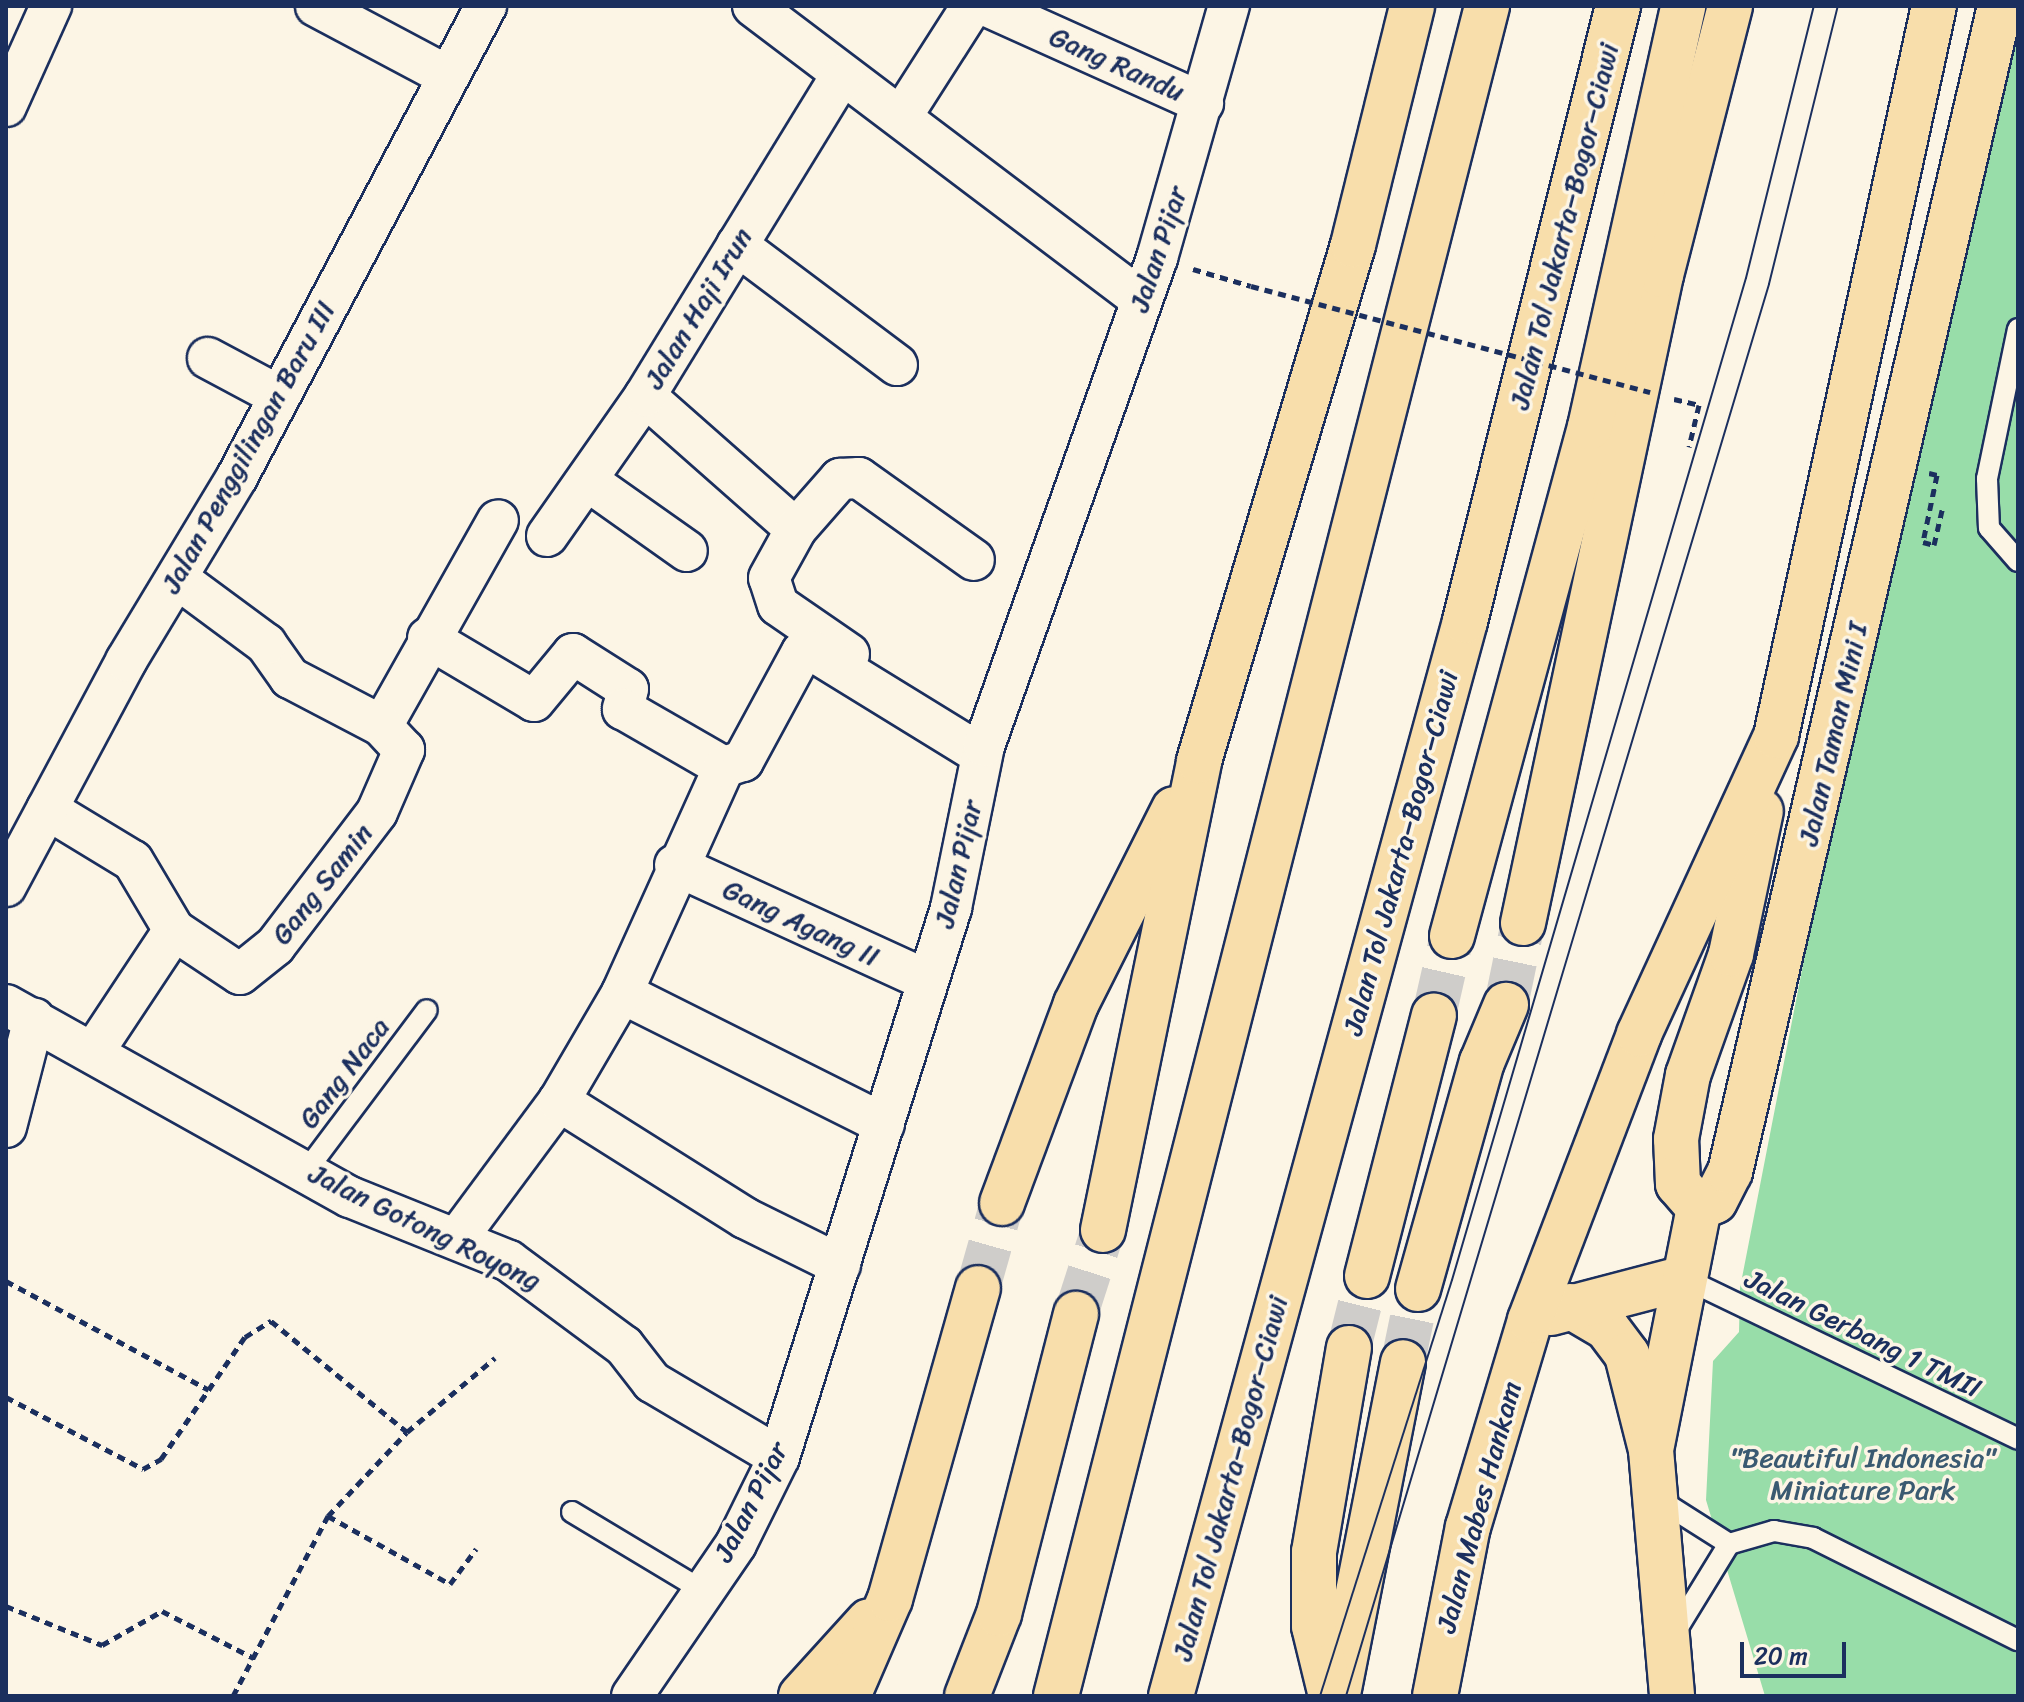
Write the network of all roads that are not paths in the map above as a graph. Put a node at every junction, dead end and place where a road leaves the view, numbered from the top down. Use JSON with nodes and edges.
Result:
{"nodes":[{"id":1,"x":51,"y":6,"type":"edge"},
{"id":2,"x":316,"y":6,"type":"edge"},
{"id":3,"x":486,"y":6,"type":"edge"},
{"id":4,"x":753,"y":6,"type":"edge"},
{"id":5,"x":972,"y":6,"type":"edge"},
{"id":6,"x":987,"y":6,"type":"edge"},
{"id":7,"x":1229,"y":6,"type":"edge"},
{"id":8,"x":1412,"y":6,"type":"edge"},
{"id":9,"x":1487,"y":6,"type":"edge"},
{"id":10,"x":1618,"y":6,"type":"edge"},
{"id":11,"x":1683,"y":6,"type":"edge"},
{"id":12,"x":1730,"y":6,"type":"edge"},
{"id":13,"x":1934,"y":6,"type":"edge"},
{"id":14,"x":2000,"y":6,"type":"edge"},
{"id":15,"x":446,"y":75,"type":"junction"},
{"id":16,"x":842,"y":75,"type":"junction"},
{"id":17,"x":1203,"y":103,"type":"junction"},
{"id":18,"x":6,"y":106,"type":"edge"},
{"id":19,"x":901,"y":117,"type":"junction"},
{"id":20,"x":737,"y":245,"type":"junction"},
{"id":21,"x":1141,"y":299,"type":"junction"},
{"id":22,"x":2018,"y":329,"type":"edge"},
{"id":23,"x":208,"y":358,"type":"dead end"},
{"id":24,"x":897,"y":365,"type":"dead end"},
{"id":25,"x":279,"y":396,"type":"junction"},
{"id":26,"x":645,"y":396,"type":"junction"},
{"id":27,"x":588,"y":481,"type":"junction"},
{"id":28,"x":498,"y":520,"type":"dead end"},
{"id":29,"x":796,"y":529,"type":"junction"},
{"id":30,"x":547,"y":536,"type":"dead end"},
{"id":31,"x":687,"y":551,"type":"dead end"},
{"id":32,"x":974,"y":560,"type":"dead end"},
{"id":33,"x":2018,"y":561,"type":"edge"},
{"id":34,"x":178,"y":579,"type":"junction"},
{"id":35,"x":428,"y":638,"type":"junction"},
{"id":36,"x":382,"y":726,"type":"junction"},
{"id":37,"x":1776,"y":736,"type":"junction"},
{"id":38,"x":983,"y":751,"type":"junction"},
{"id":39,"x":1199,"y":761,"type":"junction"},
{"id":40,"x":724,"y":767,"type":"junction"},
{"id":41,"x":47,"y":809,"type":"junction"},
{"id":42,"x":675,"y":865,"type":"junction"},
{"id":43,"x":6,"y":886,"type":"edge"},
{"id":44,"x":1523,"y":923,"type":"tunnel mouth"},
{"id":45,"x":174,"y":930,"type":"junction"},
{"id":46,"x":1452,"y":936,"type":"tunnel mouth"},
{"id":47,"x":928,"y":981,"type":"junction"},
{"id":48,"x":622,"y":993,"type":"junction"},
{"id":49,"x":1506,"y":1005,"type":"tunnel mouth"},
{"id":50,"x":427,"y":1010,"type":"dead end"},
{"id":51,"x":20,"y":1012,"type":"edge"},
{"id":52,"x":1434,"y":1015,"type":"tunnel mouth"},
{"id":53,"x":94,"y":1051,"type":"junction"},
{"id":54,"x":559,"y":1101,"type":"junction"},
{"id":55,"x":884,"y":1124,"type":"junction"},
{"id":56,"x":6,"y":1127,"type":"edge"},
{"id":57,"x":306,"y":1171,"type":"junction"},
{"id":58,"x":1002,"y":1203,"type":"tunnel mouth"},
{"id":59,"x":1699,"y":1208,"type":"junction"},
{"id":60,"x":1103,"y":1230,"type":"tunnel mouth"},
{"id":61,"x":458,"y":1237,"type":"junction"},
{"id":62,"x":840,"y":1265,"type":"junction"},
{"id":63,"x":1367,"y":1276,"type":"tunnel mouth"},
{"id":64,"x":1684,"y":1278,"type":"junction"},
{"id":65,"x":978,"y":1288,"type":"tunnel mouth"},
{"id":66,"x":1418,"y":1289,"type":"tunnel mouth"},
{"id":67,"x":1550,"y":1313,"type":"junction"},
{"id":68,"x":1076,"y":1314,"type":"tunnel mouth"},
{"id":69,"x":1349,"y":1348,"type":"tunnel mouth"},
{"id":70,"x":1403,"y":1362,"type":"tunnel mouth"},
{"id":71,"x":2018,"y":1439,"type":"edge"},
{"id":72,"x":1651,"y":1450,"type":"junction"},
{"id":73,"x":779,"y":1457,"type":"junction"},
{"id":74,"x":1655,"y":1497,"type":"junction"},
{"id":75,"x":572,"y":1512,"type":"dead end"},
{"id":76,"x":1729,"y":1544,"type":"junction"},
{"id":77,"x":702,"y":1590,"type":"junction"},
{"id":78,"x":890,"y":1599,"type":"junction"},
{"id":79,"x":2018,"y":1640,"type":"edge"},
{"id":80,"x":1665,"y":1654,"type":"junction"},
{"id":81,"x":632,"y":1696,"type":"edge"},
{"id":82,"x":801,"y":1696,"type":"edge"},
{"id":83,"x":848,"y":1696,"type":"edge"},
{"id":84,"x":967,"y":1696,"type":"edge"},
{"id":85,"x":1056,"y":1696,"type":"edge"},
{"id":86,"x":1171,"y":1696,"type":"edge"},
{"id":87,"x":1331,"y":1696,"type":"edge"},
{"id":88,"x":1338,"y":1696,"type":"edge"},
{"id":89,"x":1435,"y":1696,"type":"edge"},
{"id":90,"x":1672,"y":1696,"type":"edge"}],
"edges":[{"from":1,"to":18,"type":"street"},
{"from":2,"to":15,"type":"street"},
{"from":3,"to":15,"type":"street","name":"Jalan Penggilingan Baru III"},
{"from":4,"to":16,"type":"street"},
{"from":5,"to":19,"type":"street"},
{"from":6,"to":17,"type":"street","name":"Gang Randu"},
{"from":7,"to":17,"type":"street","name":"Jalan Pijar"},
{"from":8,"to":39,"type":"main road"},
{"from":9,"to":85,"type":"main road"},
{"from":10,"to":86,"type":"main road","name":"Jalan Tol Jakarta–Bogor–Ciawi"},
{"from":11,"to":46,"type":"main road"},
{"from":12,"to":44,"type":"main road"},
{"from":13,"to":37,"type":"main road","name":"Jalan Taman Mini I"},
{"from":14,"to":59,"type":"main road","name":"Jalan Taman Mini I"},
{"from":15,"to":25,"type":"street","name":"Jalan Penggilingan Baru III"},
{"from":16,"to":19,"type":"street"},
{"from":16,"to":20,"type":"street","name":"Jalan Haji Irun"},
{"from":17,"to":21,"type":"street","name":"Jalan Pijar"},
{"from":19,"to":21,"type":"street"},
{"from":20,"to":24,"type":"street"},
{"from":20,"to":26,"type":"street","name":"Jalan Haji Irun"},
{"from":21,"to":38,"type":"street","name":"Jalan Pijar"},
{"from":22,"to":33,"type":"lane"},
{"from":23,"to":25,"type":"street"},
{"from":25,"to":34,"type":"street","name":"Jalan Penggilingan Baru III"},
{"from":26,"to":27,"type":"street","name":"Jalan Haji Irun"},
{"from":26,"to":29,"type":"street"},
{"from":27,"to":30,"type":"street","name":"Jalan Haji Irun"},
{"from":27,"to":31,"type":"street"},
{"from":28,"to":35,"type":"street"},
{"from":29,"to":32,"type":"street"},
{"from":29,"to":38,"type":"street"},
{"from":34,"to":36,"type":"street"},
{"from":34,"to":41,"type":"street","name":"Jalan Penggilingan Baru III"},
{"from":35,"to":36,"type":"street"},
{"from":35,"to":40,"type":"street"},
{"from":36,"to":45,"type":"street","name":"Gang Samin"},
{"from":37,"to":59,"type":"main road"},
{"from":37,"to":67,"type":"main road","name":"Jalan Taman Mini I"},
{"from":38,"to":40,"type":"street"},
{"from":38,"to":47,"type":"street","name":"Jalan Pijar"},
{"from":39,"to":58,"type":"main road"},
{"from":39,"to":60,"type":"main road"},
{"from":40,"to":42,"type":"street"},
{"from":41,"to":43,"type":"street","name":"Jalan Penggilingan Baru III"},
{"from":41,"to":45,"type":"street","name":"Gang Samin"},
{"from":42,"to":47,"type":"street","name":"Gang Agang II"},
{"from":42,"to":48,"type":"street"},
{"from":45,"to":53,"type":"street"},
{"from":47,"to":55,"type":"street","name":"Jalan Pijar"},
{"from":48,"to":54,"type":"street"},
{"from":48,"to":55,"type":"street"},
{"from":49,"to":66,"type":"main road"},
{"from":50,"to":57,"type":"lane","name":"Gang Naca"},
{"from":51,"to":53,"type":"street","name":"Jalan Gotong Royong"},
{"from":51,"to":56,"type":"street"},
{"from":52,"to":63,"type":"main road"},
{"from":53,"to":57,"type":"street","name":"Jalan Gotong Royong"},
{"from":54,"to":61,"type":"street"},
{"from":54,"to":62,"type":"street"},
{"from":55,"to":62,"type":"street","name":"Jalan Pijar"},
{"from":57,"to":61,"type":"street","name":"Jalan Gotong Royong"},
{"from":59,"to":64,"type":"main road"},
{"from":61,"to":73,"type":"street","name":"Jalan Gotong Royong"},
{"from":62,"to":73,"type":"street","name":"Jalan Pijar"},
{"from":64,"to":67,"type":"main road"},
{"from":64,"to":71,"type":"lane","name":"Jalan Gerbang 1 TMII"},
{"from":64,"to":72,"type":"main road"},
{"from":65,"to":78,"type":"main road"},
{"from":67,"to":72,"type":"main road"},
{"from":67,"to":89,"type":"main road","name":"Jalan Mabes Hankam"},
{"from":68,"to":84,"type":"main road"},
{"from":69,"to":87,"type":"main road"},
{"from":70,"to":88,"type":"main road"},
{"from":72,"to":74,"type":"main road"},
{"from":73,"to":77,"type":"street","name":"Jalan Pijar"},
{"from":74,"to":76,"type":"lane"},
{"from":74,"to":80,"type":"main road"},
{"from":75,"to":77,"type":"lane"},
{"from":76,"to":79,"type":"lane"},
{"from":76,"to":80,"type":"lane"},
{"from":77,"to":81,"type":"street","name":"Jalan Pijar"},
{"from":78,"to":82,"type":"main road"},
{"from":78,"to":83,"type":"main road"},
{"from":80,"to":90,"type":"main road"}]}
